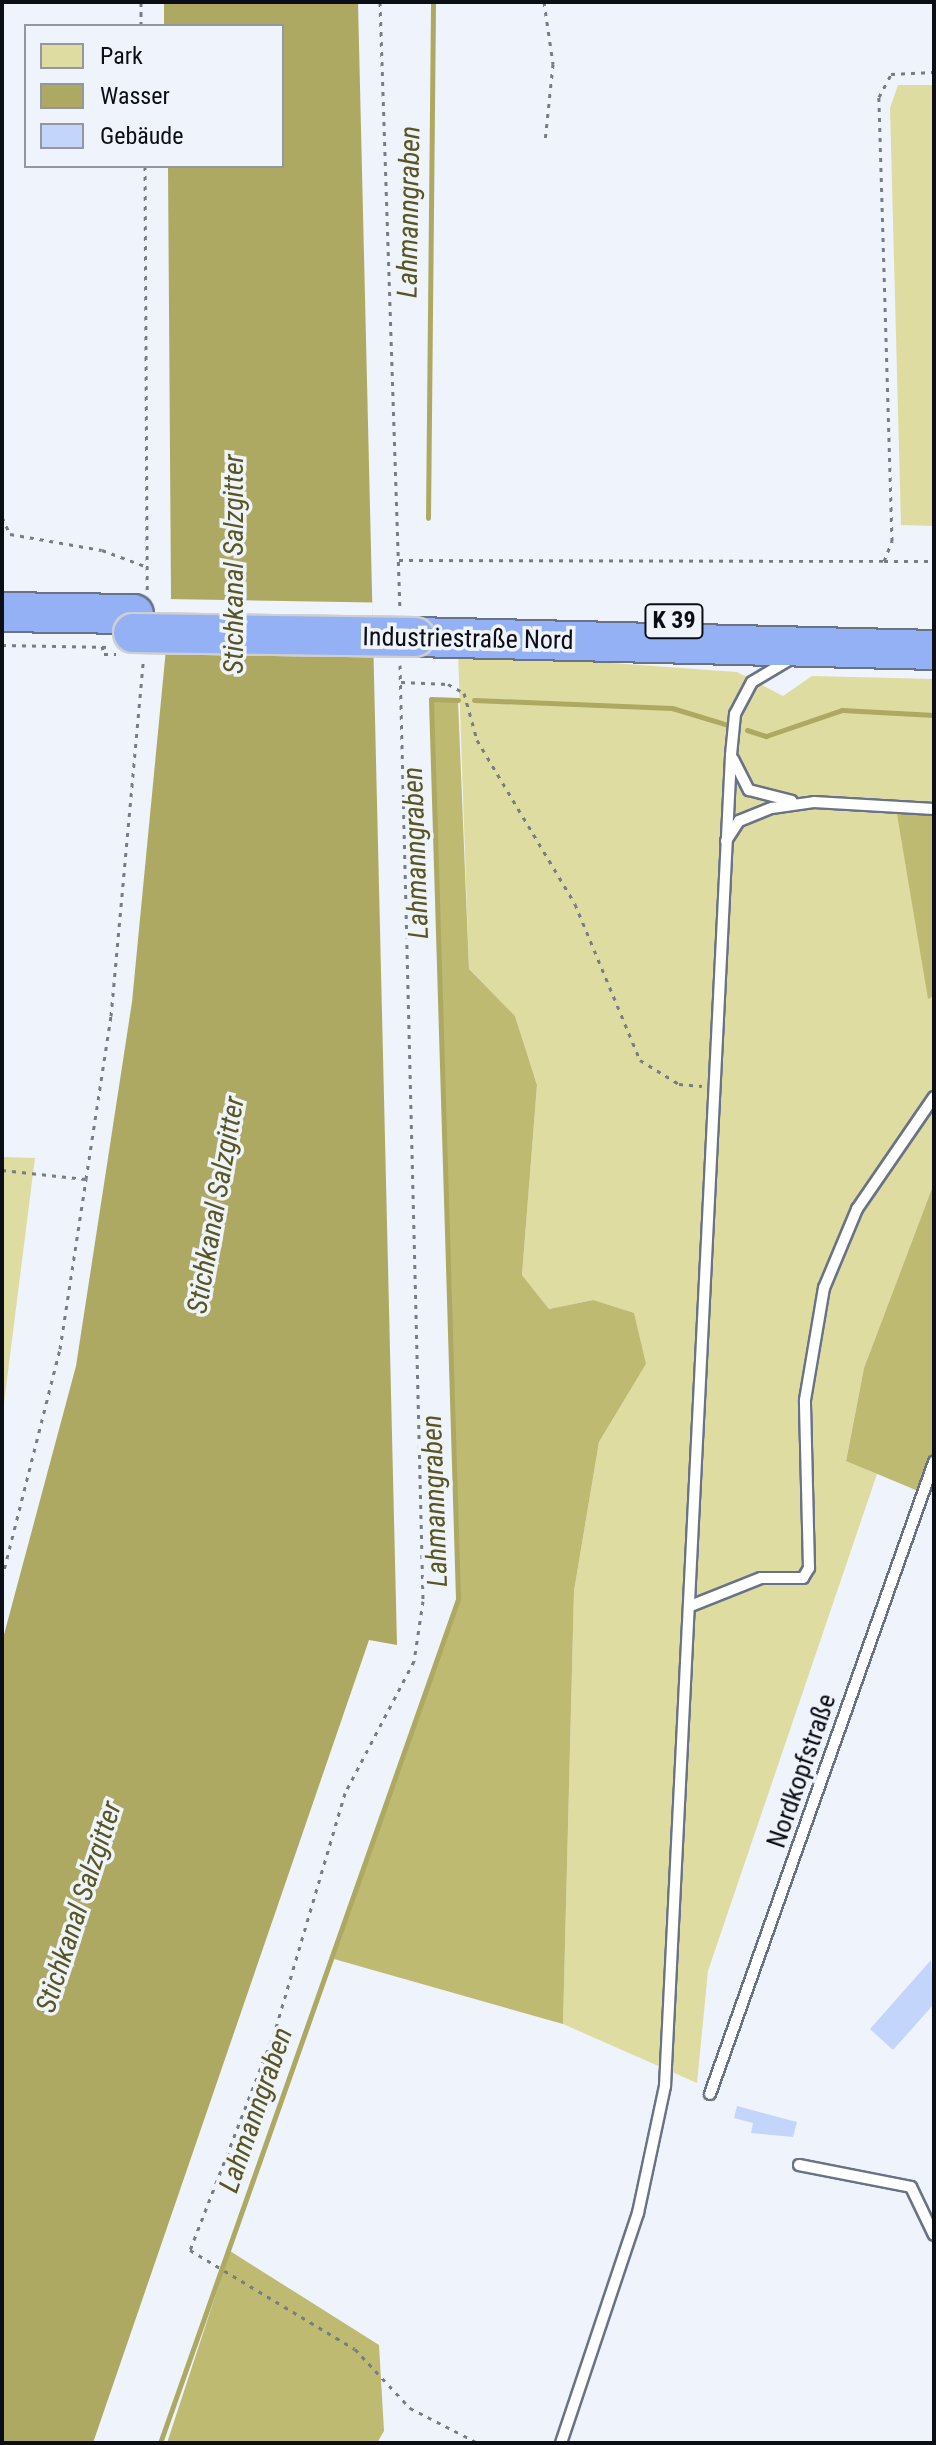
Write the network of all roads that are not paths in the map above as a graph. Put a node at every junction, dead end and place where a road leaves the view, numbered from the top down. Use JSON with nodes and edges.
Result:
{"nodes":[{"id":1,"x":2,"y":612,"type":"edge"},
{"id":2,"x":934,"y":625,"type":"edge"},
{"id":3,"x":2,"y":630,"type":"edge"},
{"id":4,"x":135,"y":630,"type":"junction"},
{"id":5,"x":407,"y":632,"type":"junction"},
{"id":6,"x":816,"y":648,"type":"junction"},
{"id":7,"x":934,"y":650,"type":"edge"},
{"id":8,"x":731,"y":755,"type":"junction"},
{"id":9,"x":814,"y":802,"type":"junction"},
{"id":10,"x":934,"y":809,"type":"edge"},
{"id":11,"x":724,"y":844,"type":"junction"},
{"id":12,"x":934,"y":1097,"type":"edge"},
{"id":13,"x":934,"y":1462,"type":"edge"},
{"id":14,"x":693,"y":1605,"type":"junction"},
{"id":15,"x":710,"y":2094,"type":"dead end"},
{"id":16,"x":799,"y":2165,"type":"dead end"},
{"id":17,"x":934,"y":2235,"type":"edge"},
{"id":18,"x":561,"y":2443,"type":"edge"}],
"edges":[{"from":1,"to":4,"type":"highway","name":"Industriestraße Nord","number":"K 39"},
{"from":2,"to":5,"type":"highway","name":"Industriestraße Nord","number":"K 39"},
{"from":3,"to":4,"type":"highway","name":"Industriestraße Nord","number":"K 39"},
{"from":4,"to":5,"type":"highway","name":"Industriestraße Nord","number":"K 39"},
{"from":5,"to":6,"type":"highway","name":"Industriestraße Nord","number":"K 39"},
{"from":6,"to":7,"type":"highway","name":"Industriestraße Nord","number":"K 39"},
{"from":6,"to":8,"type":"lane"},
{"from":8,"to":9,"type":"lane"},
{"from":8,"to":11,"type":"lane"},
{"from":9,"to":10,"type":"lane"},
{"from":9,"to":11,"type":"lane"},
{"from":11,"to":14,"type":"lane"},
{"from":12,"to":14,"type":"lane"},
{"from":13,"to":15,"type":"lane","name":"Nordkopfstraße"},
{"from":14,"to":18,"type":"lane"},
{"from":16,"to":17,"type":"lane"}]}
